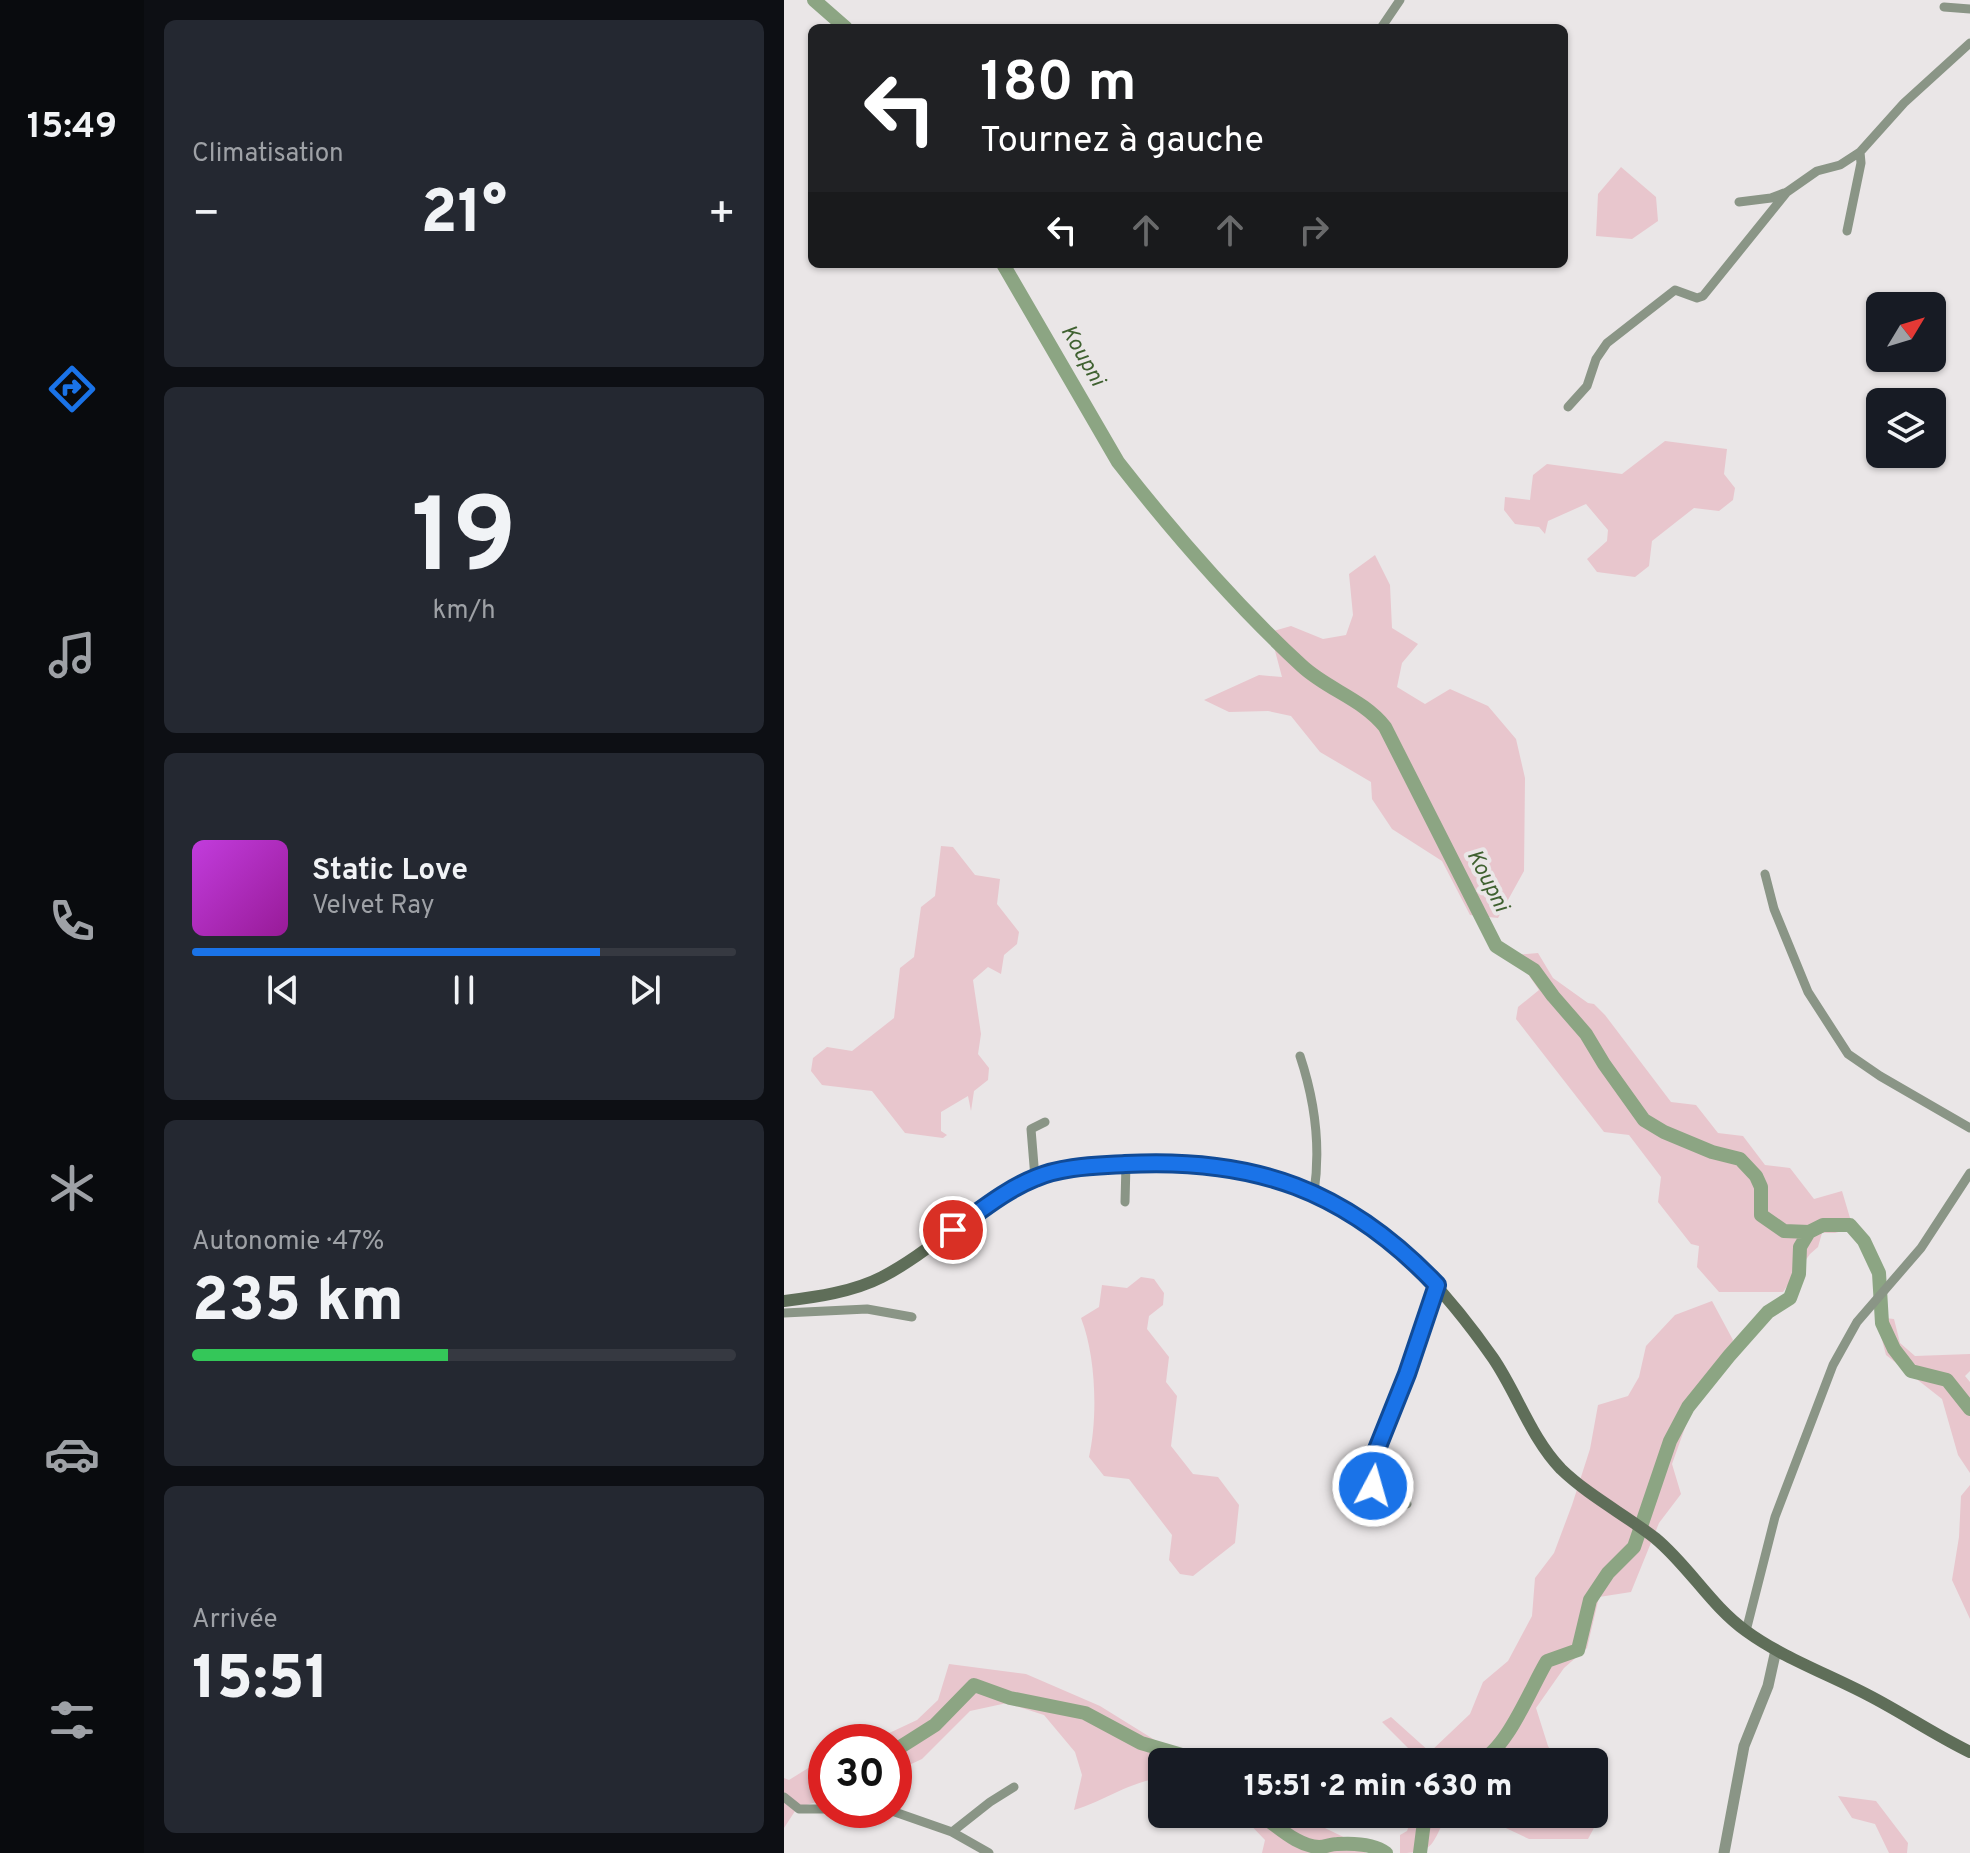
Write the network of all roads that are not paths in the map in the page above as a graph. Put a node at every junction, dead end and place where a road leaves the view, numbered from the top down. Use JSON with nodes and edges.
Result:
{"nodes":[{"id":1,"x":1400,"y":0,"type":"edge"},
{"id":2,"x":1944,"y":7,"type":"dead end"},
{"id":3,"x":1970,"y":9,"type":"edge"},
{"id":4,"x":1384,"y":24,"type":"edge"},
{"id":5,"x":1970,"y":43,"type":"edge"},
{"id":6,"x":1860,"y":152,"type":"junction"},
{"id":7,"x":1787,"y":192,"type":"junction"},
{"id":8,"x":1739,"y":202,"type":"dead end"},
{"id":9,"x":1847,"y":231,"type":"dead end"},
{"id":10,"x":1568,"y":407,"type":"dead end"},
{"id":11,"x":1765,"y":874,"type":"dead end"},
{"id":12,"x":1300,"y":1056,"type":"dead end"},
{"id":13,"x":1045,"y":1122,"type":"dead end"},
{"id":14,"x":1970,"y":1128,"type":"edge"},
{"id":15,"x":1126,"y":1164,"type":"junction"},
{"id":16,"x":1970,"y":1173,"type":"edge"},
{"id":17,"x":1035,"y":1178,"type":"junction"},
{"id":18,"x":1314,"y":1193,"type":"junction"},
{"id":19,"x":1125,"y":1202,"type":"dead end"},
{"id":20,"x":1437,"y":1285,"type":"junction"},
{"id":21,"x":784,"y":1301,"type":"edge"},
{"id":22,"x":784,"y":1313,"type":"edge"},
{"id":23,"x":912,"y":1317,"type":"dead end"},
{"id":24,"x":1407,"y":1504,"type":"dead end"},
{"id":25,"x":1746,"y":1631,"type":"junction"},
{"id":26,"x":1776,"y":1650,"type":"junction"},
{"id":27,"x":1970,"y":1752,"type":"edge"},
{"id":28,"x":1014,"y":1787,"type":"dead end"},
{"id":29,"x":784,"y":1797,"type":"edge"},
{"id":30,"x":808,"y":1809,"type":"edge"},
{"id":31,"x":912,"y":1818,"type":"edge"},
{"id":32,"x":952,"y":1832,"type":"junction"},
{"id":33,"x":989,"y":1853,"type":"edge"},
{"id":34,"x":1724,"y":1853,"type":"edge"}],
"edges":[{"from":1,"to":4,"type":"street"},
{"from":2,"to":3,"type":"street"},
{"from":5,"to":6,"type":"street"},
{"from":6,"to":7,"type":"street"},
{"from":6,"to":9,"type":"street"},
{"from":7,"to":8,"type":"street"},
{"from":7,"to":10,"type":"street"},
{"from":11,"to":14,"type":"street"},
{"from":12,"to":18,"type":"street"},
{"from":13,"to":17,"type":"street"},
{"from":15,"to":17,"type":"main road"},
{"from":15,"to":18,"type":"main road"},
{"from":15,"to":19,"type":"street"},
{"from":16,"to":25,"type":"street"},
{"from":17,"to":21,"type":"main road"},
{"from":18,"to":20,"type":"main road"},
{"from":20,"to":24,"type":"street"},
{"from":20,"to":25,"type":"main road"},
{"from":22,"to":23,"type":"street"},
{"from":25,"to":26,"type":"main road"},
{"from":26,"to":27,"type":"main road"},
{"from":26,"to":34,"type":"street"},
{"from":28,"to":32,"type":"street"},
{"from":29,"to":30,"type":"street"},
{"from":31,"to":32,"type":"street"},
{"from":32,"to":33,"type":"street"}]}
